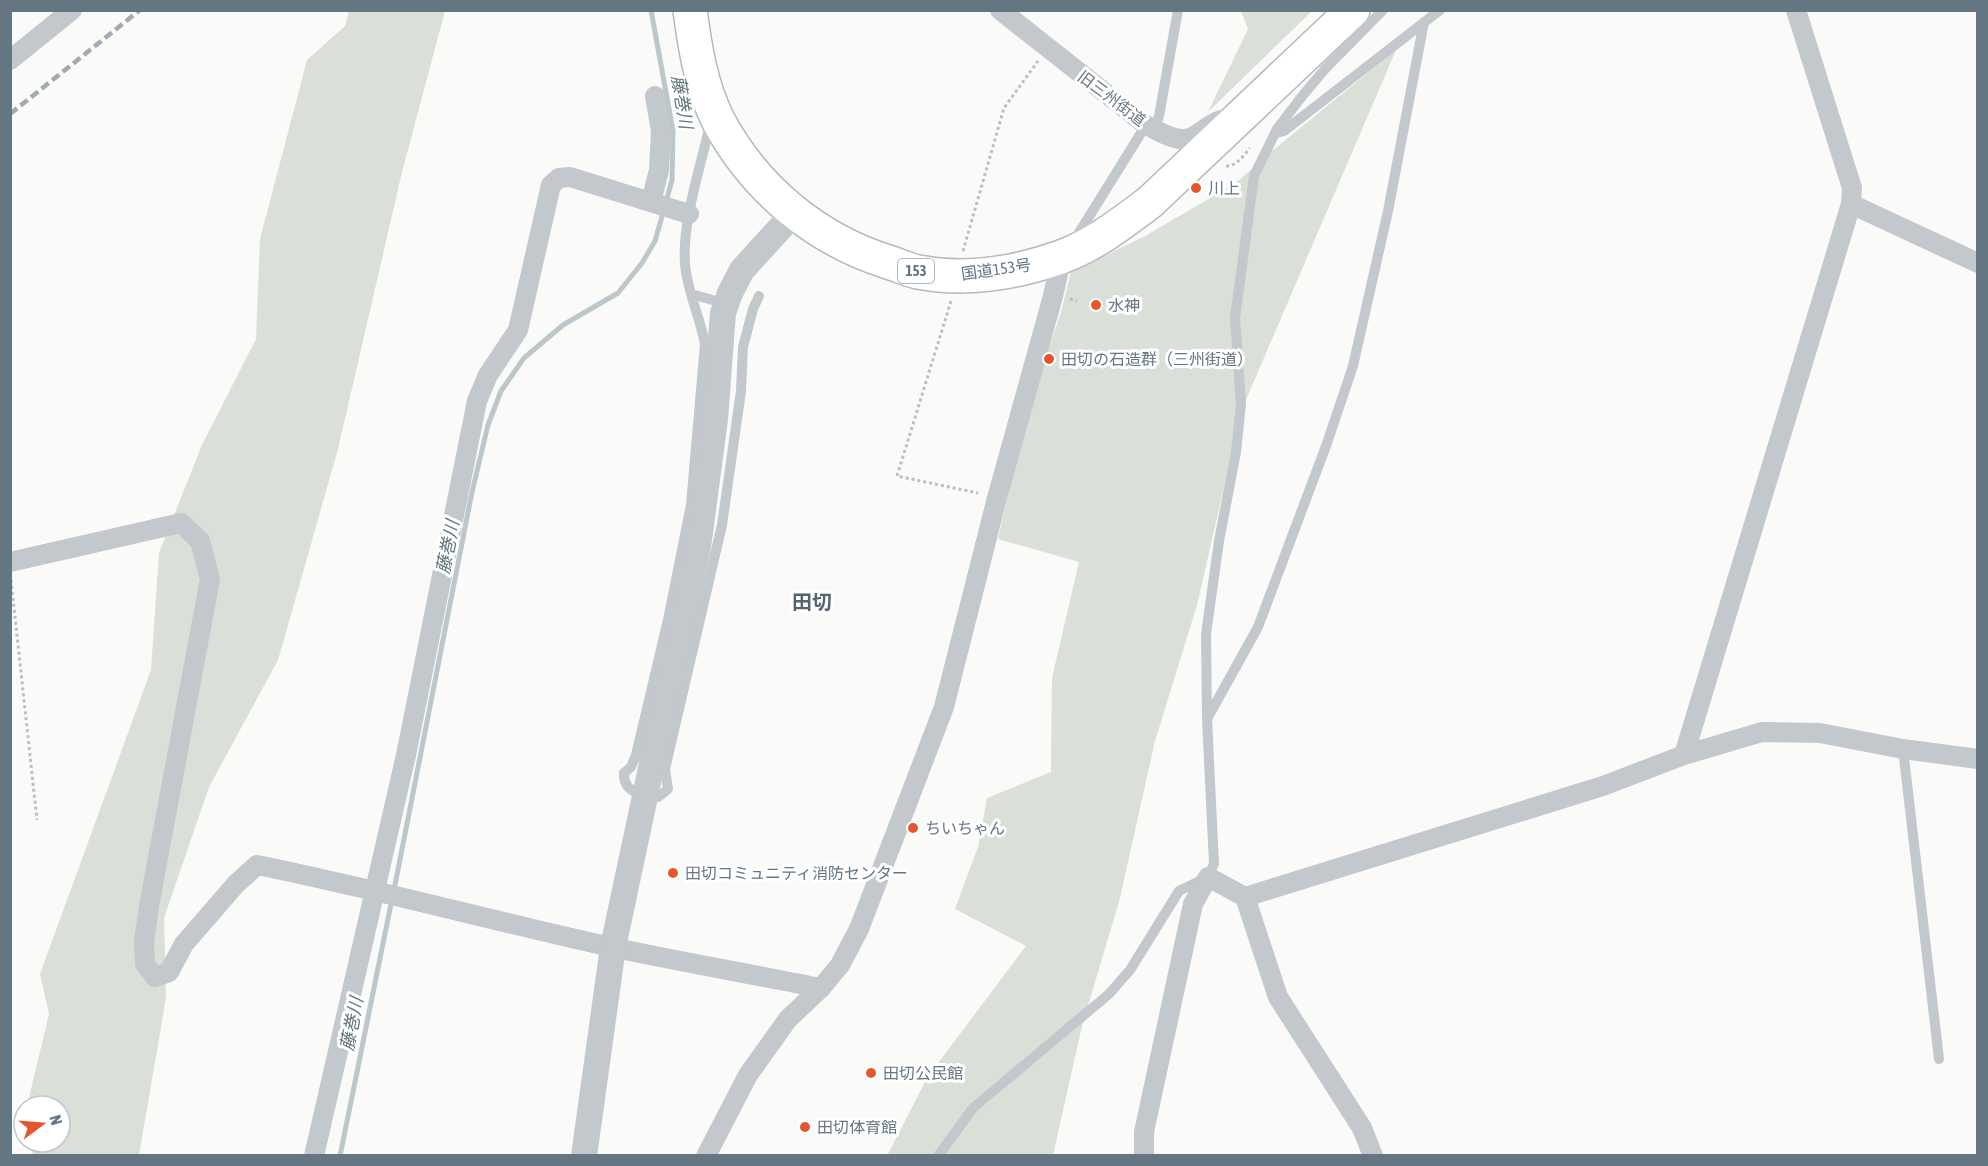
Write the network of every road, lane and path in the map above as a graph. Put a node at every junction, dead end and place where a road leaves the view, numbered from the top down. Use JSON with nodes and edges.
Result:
{"nodes":[{"id":1,"x":72,"y":10,"type":"edge"},
{"id":2,"x":690,"y":10,"type":"edge"},
{"id":3,"x":1000,"y":10,"type":"edge"},
{"id":4,"x":1178,"y":10,"type":"edge"},
{"id":5,"x":1353,"y":10,"type":"edge"},
{"id":6,"x":1383,"y":10,"type":"edge"},
{"id":7,"x":1440,"y":10,"type":"edge"},
{"id":8,"x":1796,"y":10,"type":"edge"},
{"id":9,"x":1424,"y":22,"type":"junction"},
{"id":10,"x":1047,"y":48,"type":"junction"},
{"id":11,"x":10,"y":60,"type":"edge"},
{"id":12,"x":655,"y":96,"type":"dead end"},
{"id":13,"x":1236,"y":122,"type":"junction"},
{"id":14,"x":1150,"y":127,"type":"junction"},
{"id":15,"x":708,"y":133,"type":"dead end"},
{"id":16,"x":1275,"y":133,"type":"junction"},
{"id":17,"x":653,"y":203,"type":"junction"},
{"id":18,"x":1851,"y":204,"type":"junction"},
{"id":19,"x":682,"y":212,"type":"junction"},
{"id":20,"x":794,"y":213,"type":"junction"},
{"id":21,"x":1070,"y":253,"type":"junction"},
{"id":22,"x":962,"y":258,"type":"dead end"},
{"id":23,"x":1977,"y":262,"type":"edge"},
{"id":24,"x":691,"y":294,"type":"junction"},
{"id":25,"x":759,"y":296,"type":"dead end"},
{"id":26,"x":951,"y":299,"type":"dead end"},
{"id":27,"x":716,"y":301,"type":"dead end"},
{"id":28,"x":997,"y":498,"type":"junction"},
{"id":29,"x":10,"y":562,"type":"edge"},
{"id":30,"x":10,"y":579,"type":"edge"},
{"id":31,"x":1207,"y":720,"type":"junction"},
{"id":32,"x":1903,"y":749,"type":"junction"},
{"id":33,"x":1684,"y":755,"type":"junction"},
{"id":34,"x":1977,"y":759,"type":"edge"},
{"id":35,"x":644,"y":796,"type":"junction"},
{"id":36,"x":37,"y":820,"type":"dead end"},
{"id":37,"x":1208,"y":877,"type":"junction"},
{"id":38,"x":375,"y":891,"type":"junction"},
{"id":39,"x":1245,"y":897,"type":"junction"},
{"id":40,"x":613,"y":947,"type":"junction"},
{"id":41,"x":821,"y":988,"type":"junction"},
{"id":42,"x":1940,"y":1059,"type":"dead end"},
{"id":43,"x":314,"y":1155,"type":"edge"},
{"id":44,"x":584,"y":1155,"type":"edge"},
{"id":45,"x":706,"y":1155,"type":"edge"},
{"id":46,"x":938,"y":1155,"type":"edge"},
{"id":47,"x":1143,"y":1155,"type":"edge"},
{"id":48,"x":1373,"y":1155,"type":"edge"}],
"edges":[{"from":1,"to":11,"type":"street"},
{"from":2,"to":20,"type":"highway","name":"国道153号","number":"153"},
{"from":3,"to":10,"type":"street","name":"旧三州街道"},
{"from":4,"to":14,"type":"lane"},
{"from":5,"to":13,"type":"highway","name":"国道153号","number":"153"},
{"from":6,"to":16,"type":"lane"},
{"from":7,"to":9,"type":"lane"},
{"from":8,"to":18,"type":"street"},
{"from":9,"to":16,"type":"lane"},
{"from":9,"to":31,"type":"lane"},
{"from":10,"to":14,"type":"street","name":"旧三州街道"},
{"from":10,"to":22,"type":"path"},
{"from":12,"to":17,"type":"street"},
{"from":13,"to":14,"type":"street","name":"旧三州街道"},
{"from":13,"to":21,"type":"highway","name":"国道153号","number":"153"},
{"from":14,"to":21,"type":"lane"},
{"from":15,"to":19,"type":"lane"},
{"from":16,"to":31,"type":"lane"},
{"from":17,"to":19,"type":"street"},
{"from":17,"to":38,"type":"street"},
{"from":18,"to":23,"type":"street"},
{"from":18,"to":33,"type":"street"},
{"from":19,"to":24,"type":"lane"},
{"from":20,"to":21,"type":"highway","name":"国道153号","number":"153"},
{"from":20,"to":35,"type":"street"},
{"from":21,"to":28,"type":"street"},
{"from":24,"to":27,"type":"lane"},
{"from":24,"to":35,"type":"lane"},
{"from":25,"to":35,"type":"lane"},
{"from":26,"to":28,"type":"path"},
{"from":28,"to":41,"type":"street"},
{"from":29,"to":38,"type":"street"},
{"from":30,"to":36,"type":"path"},
{"from":31,"to":37,"type":"lane"},
{"from":32,"to":33,"type":"street"},
{"from":32,"to":34,"type":"street"},
{"from":32,"to":42,"type":"lane"},
{"from":33,"to":39,"type":"street"},
{"from":35,"to":40,"type":"street"},
{"from":37,"to":39,"type":"street"},
{"from":37,"to":46,"type":"lane"},
{"from":37,"to":47,"type":"street"},
{"from":38,"to":40,"type":"street"},
{"from":38,"to":43,"type":"street"},
{"from":39,"to":48,"type":"street"},
{"from":40,"to":41,"type":"street"},
{"from":40,"to":44,"type":"street"},
{"from":41,"to":45,"type":"street"}]}
